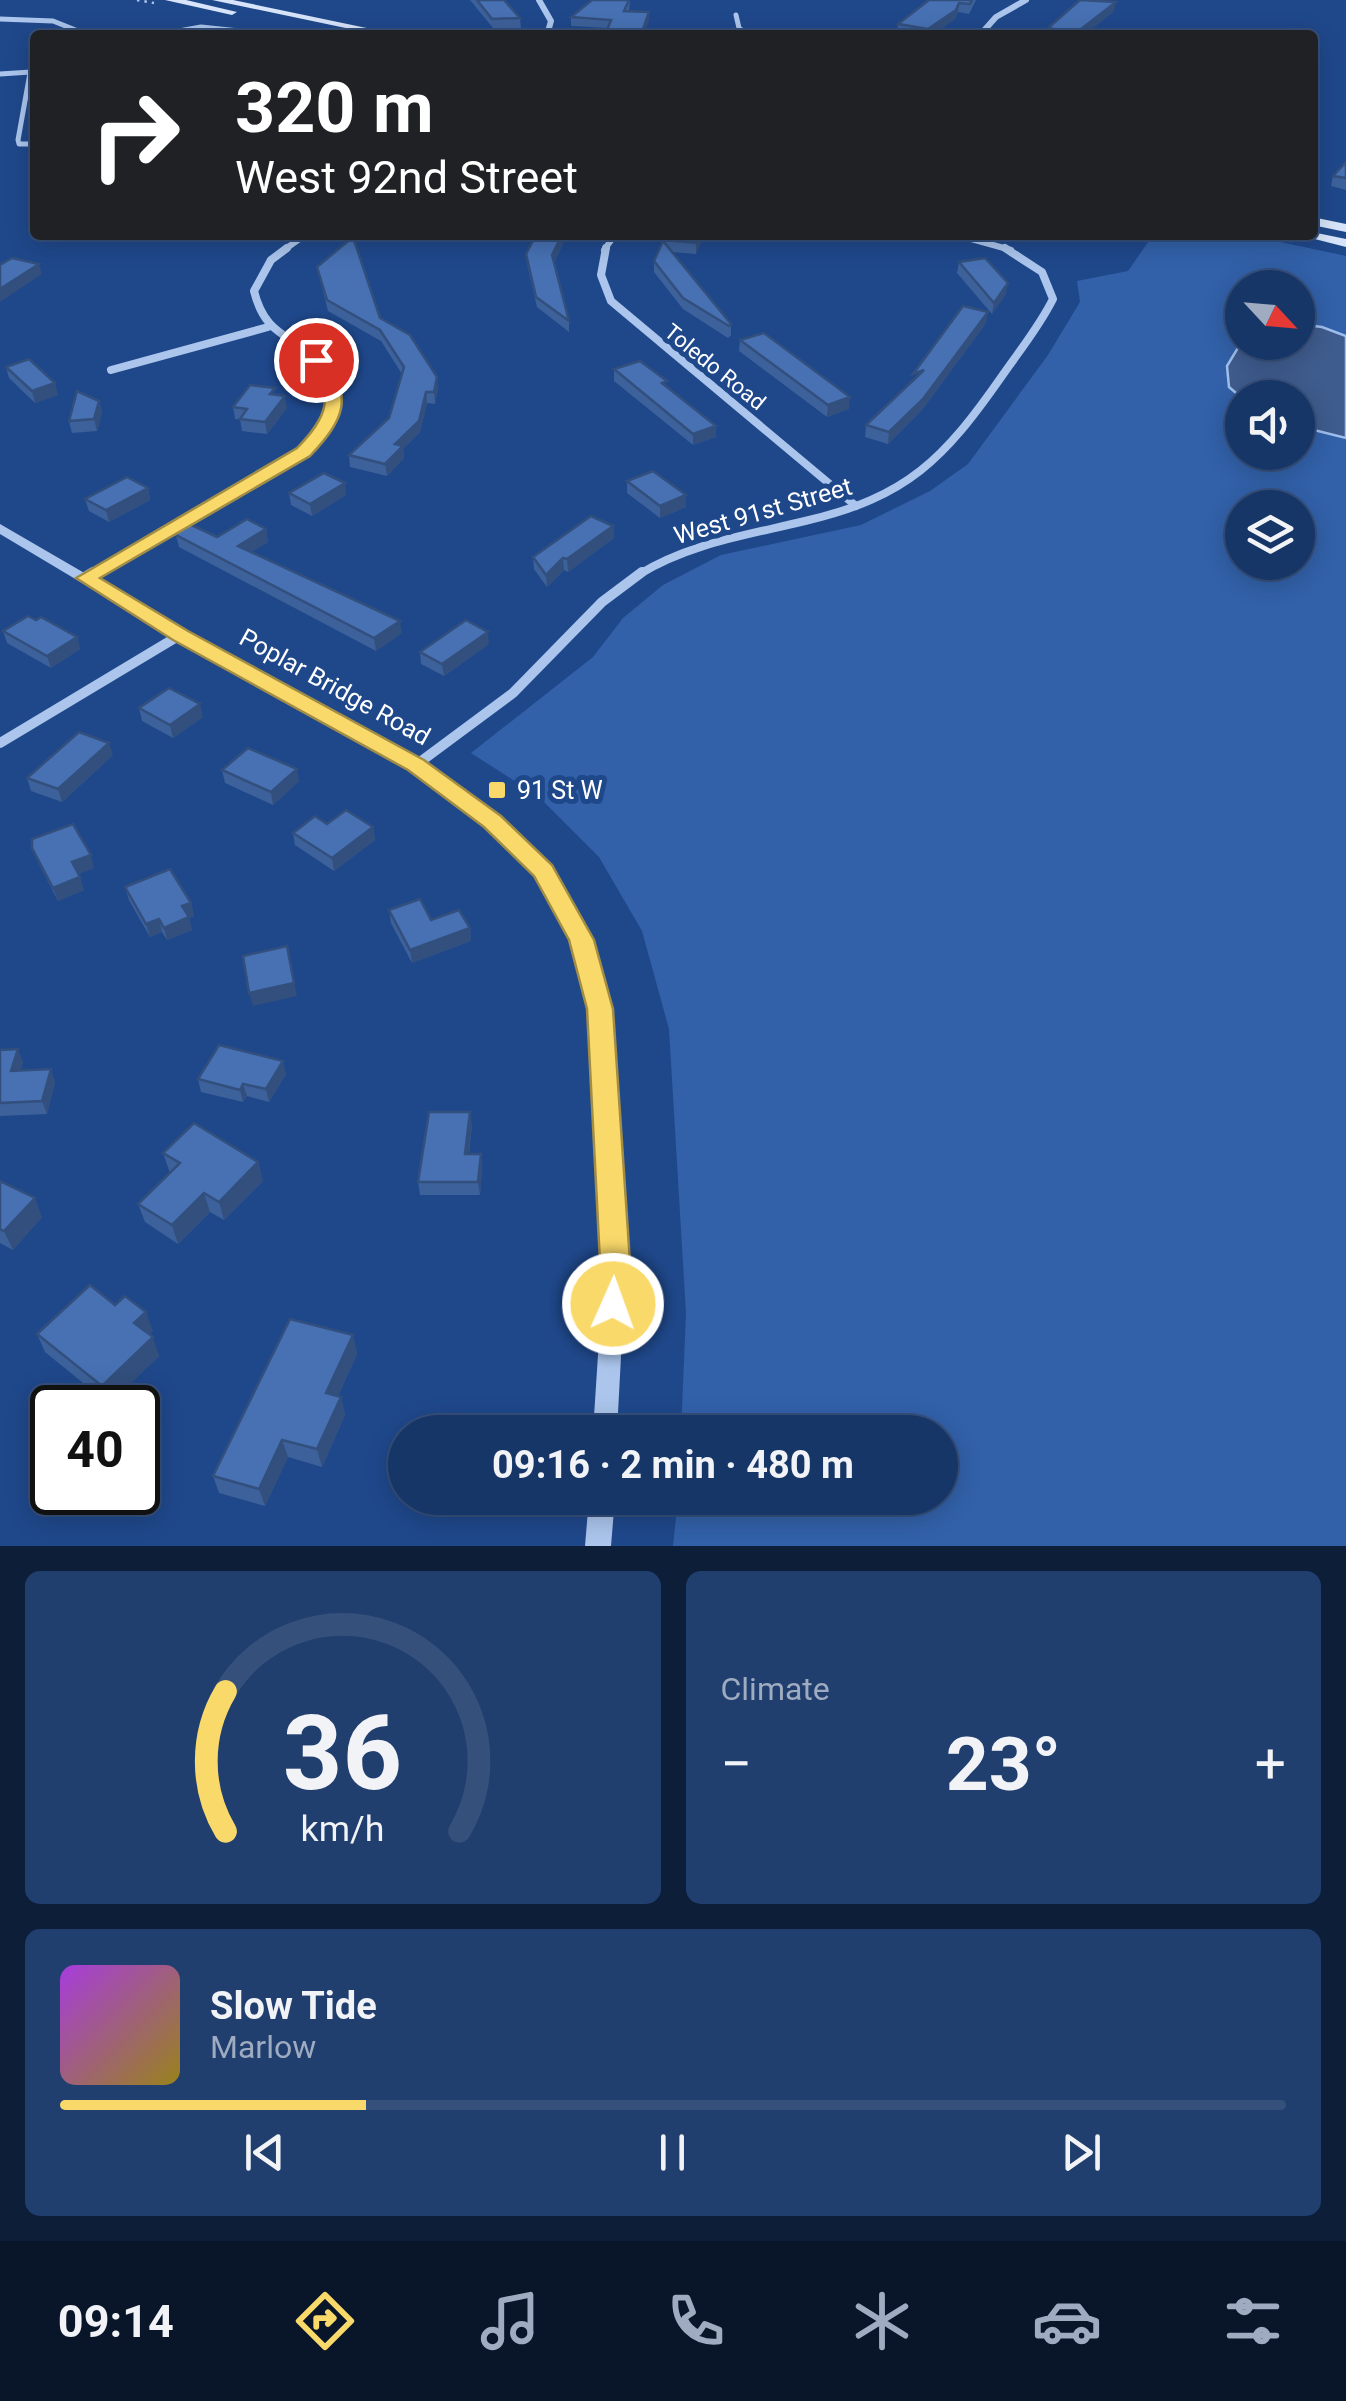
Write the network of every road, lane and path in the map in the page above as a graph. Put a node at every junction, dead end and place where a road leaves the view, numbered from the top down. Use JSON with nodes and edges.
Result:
{"nodes":[{"id":1,"x":170,"y":0,"type":"edge"},
{"id":2,"x":217,"y":0,"type":"edge"},
{"id":3,"x":539,"y":0,"type":"edge"},
{"id":4,"x":1026,"y":0,"type":"edge"},
{"id":5,"x":736,"y":14,"type":"dead end"},
{"id":6,"x":0,"y":19,"type":"edge"},
{"id":7,"x":39,"y":21,"type":"junction"},
{"id":8,"x":38,"y":30,"type":"edge"},
{"id":9,"x":76,"y":30,"type":"edge"},
{"id":10,"x":173,"y":30,"type":"edge"},
{"id":11,"x":223,"y":30,"type":"edge"},
{"id":12,"x":322,"y":30,"type":"edge"},
{"id":13,"x":369,"y":30,"type":"edge"},
{"id":14,"x":548,"y":30,"type":"edge"},
{"id":15,"x":742,"y":30,"type":"edge"},
{"id":16,"x":984,"y":30,"type":"edge"},
{"id":17,"x":30,"y":71,"type":"edge"},
{"id":18,"x":0,"y":74,"type":"edge"},
{"id":19,"x":30,"y":85,"type":"edge"},
{"id":20,"x":30,"y":144,"type":"edge"},
{"id":21,"x":1318,"y":222,"type":"edge"},
{"id":22,"x":1346,"y":228,"type":"edge"},
{"id":23,"x":1318,"y":237,"type":"edge"},
{"id":24,"x":298,"y":240,"type":"edge"},
{"id":25,"x":612,"y":240,"type":"edge"},
{"id":26,"x":978,"y":240,"type":"edge"},
{"id":27,"x":1346,"y":243,"type":"edge"},
{"id":28,"x":268,"y":327,"type":"junction"},
{"id":29,"x":111,"y":370,"type":"dead end"},
{"id":30,"x":856,"y":506,"type":"junction"},
{"id":31,"x":0,"y":528,"type":"edge"},
{"id":32,"x":86,"y":578,"type":"junction"},
{"id":33,"x":180,"y":635,"type":"junction"},
{"id":34,"x":0,"y":743,"type":"edge"},
{"id":35,"x":416,"y":765,"type":"junction"},
{"id":36,"x":607,"y":1415,"type":"edge"},
{"id":37,"x":601,"y":1515,"type":"edge"},
{"id":38,"x":598,"y":1546,"type":"edge"}],
"edges":[{"from":1,"to":12,"type":"main road"},
{"from":2,"to":13,"type":"main road"},
{"from":3,"to":14,"type":"street"},
{"from":4,"to":16,"type":"street"},
{"from":5,"to":15,"type":"lane"},
{"from":6,"to":7,"type":"lane"},
{"from":7,"to":8,"type":"lane"},
{"from":7,"to":9,"type":"lane"},
{"from":10,"to":11,"type":"lane"},
{"from":17,"to":18,"type":"lane"},
{"from":19,"to":20,"type":"lane"},
{"from":21,"to":22,"type":"main road"},
{"from":23,"to":27,"type":"main road"},
{"from":24,"to":28,"type":"street"},
{"from":25,"to":30,"type":"street","name":"Toledo Road"},
{"from":26,"to":30,"type":"street","name":"West 91st Street"},
{"from":28,"to":29,"type":"street"},
{"from":28,"to":32,"type":"street"},
{"from":30,"to":35,"type":"street","name":"West 91st Street"},
{"from":31,"to":32,"type":"street","name":"Poplar Bridge Road"},
{"from":32,"to":33,"type":"street","name":"Poplar Bridge Road"},
{"from":33,"to":34,"type":"street"},
{"from":33,"to":35,"type":"street","name":"Poplar Bridge Road"},
{"from":35,"to":36,"type":"street","name":"Poplar Bridge Road"},
{"from":37,"to":38,"type":"street"}]}
